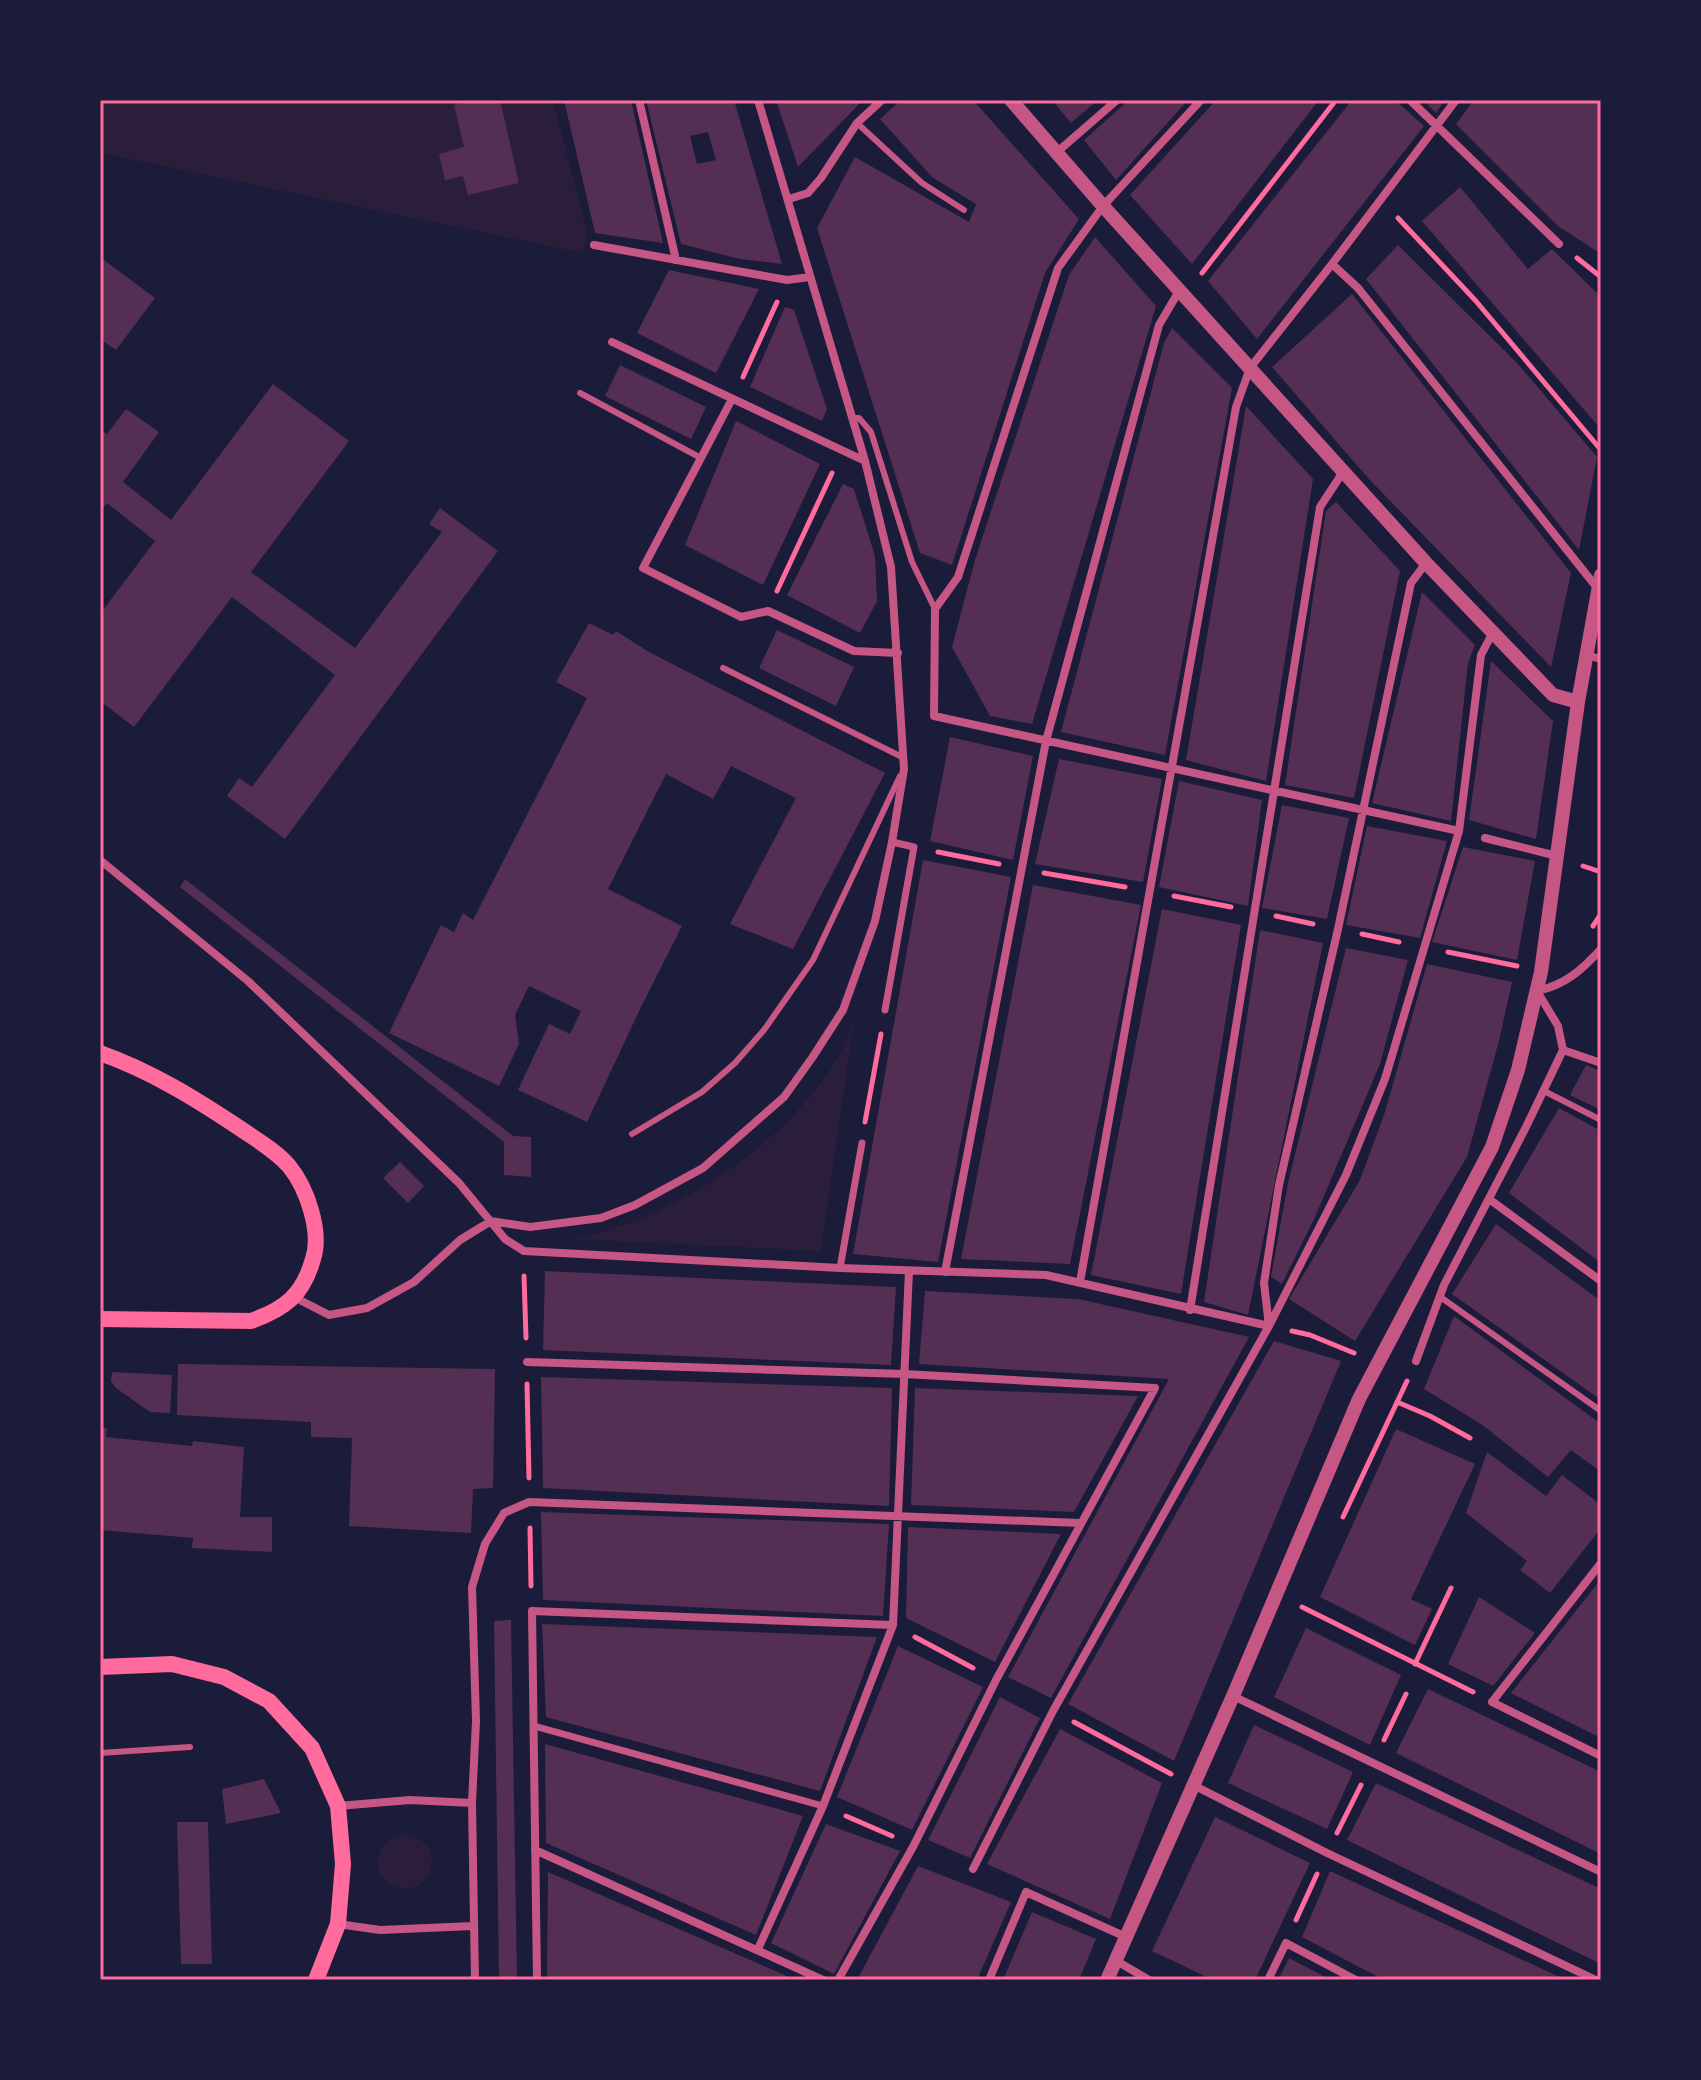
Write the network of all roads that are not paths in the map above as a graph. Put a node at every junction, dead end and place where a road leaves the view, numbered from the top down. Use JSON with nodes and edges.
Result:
{"nodes":[{"id":1,"x":639,"y":100,"type":"edge"},
{"id":2,"x":758,"y":100,"type":"edge"},
{"id":3,"x":882,"y":100,"type":"edge"},
{"id":4,"x":1011,"y":100,"type":"edge"},
{"id":5,"x":1117,"y":100,"type":"edge"},
{"id":6,"x":1201,"y":100,"type":"edge"},
{"id":7,"x":1410,"y":100,"type":"edge"},
{"id":8,"x":1456,"y":100,"type":"edge"},
{"id":9,"x":857,"y":123,"type":"junction"},
{"id":10,"x":1436,"y":126,"type":"junction"},
{"id":11,"x":1056,"y":153,"type":"junction"},
{"id":12,"x":789,"y":199,"type":"junction"},
{"id":13,"x":1103,"y":206,"type":"junction"},
{"id":14,"x":964,"y":210,"type":"dead end"},
{"id":15,"x":1559,"y":244,"type":"dead end"},
{"id":16,"x":594,"y":245,"type":"dead end"},
{"id":17,"x":676,"y":260,"type":"junction"},
{"id":18,"x":1332,"y":264,"type":"junction"},
{"id":19,"x":810,"y":277,"type":"junction"},
{"id":20,"x":1179,"y":291,"type":"junction"},
{"id":21,"x":612,"y":342,"type":"dead end"},
{"id":22,"x":1250,"y":368,"type":"junction"},
{"id":23,"x":580,"y":393,"type":"dead end"},
{"id":24,"x":732,"y":399,"type":"junction"},
{"id":25,"x":852,"y":418,"type":"junction"},
{"id":26,"x":701,"y":458,"type":"junction"},
{"id":27,"x":865,"y":461,"type":"junction"},
{"id":28,"x":1343,"y":472,"type":"junction"},
{"id":29,"x":1426,"y":563,"type":"junction"},
{"id":30,"x":1600,"y":582,"type":"edge"},
{"id":31,"x":935,"y":609,"type":"junction"},
{"id":32,"x":1494,"y":631,"type":"junction"},
{"id":33,"x":898,"y":653,"type":"junction"},
{"id":34,"x":1594,"y":657,"type":"edge"},
{"id":35,"x":723,"y":668,"type":"dead end"},
{"id":36,"x":1578,"y":702,"type":"junction"},
{"id":37,"x":1046,"y":741,"type":"junction"},
{"id":38,"x":902,"y":757,"type":"junction"},
{"id":39,"x":904,"y":769,"type":"junction"},
{"id":40,"x":1173,"y":769,"type":"junction"},
{"id":41,"x":1273,"y":791,"type":"junction"},
{"id":42,"x":1362,"y":810,"type":"junction"},
{"id":43,"x":1459,"y":831,"type":"junction"},
{"id":44,"x":1485,"y":838,"type":"dead end"},
{"id":45,"x":892,"y":842,"type":"junction"},
{"id":46,"x":1557,"y":856,"type":"junction"},
{"id":47,"x":100,"y":860,"type":"edge"},
{"id":48,"x":1601,"y":949,"type":"edge"},
{"id":49,"x":1537,"y":991,"type":"junction"},
{"id":50,"x":885,"y":1010,"type":"road end"},
{"id":51,"x":1563,"y":1050,"type":"junction"},
{"id":52,"x":100,"y":1053,"type":"edge"},
{"id":53,"x":1601,"y":1063,"type":"edge"},
{"id":54,"x":1544,"y":1091,"type":"junction"},
{"id":55,"x":1601,"y":1120,"type":"edge"},
{"id":56,"x":632,"y":1134,"type":"dead end"},
{"id":57,"x":862,"y":1143,"type":"road end"},
{"id":58,"x":1489,"y":1199,"type":"junction"},
{"id":59,"x":491,"y":1221,"type":"junction"},
{"id":60,"x":840,"y":1268,"type":"junction"},
{"id":61,"x":909,"y":1271,"type":"junction"},
{"id":62,"x":945,"y":1272,"type":"junction"},
{"id":63,"x":1601,"y":1281,"type":"edge"},
{"id":64,"x":1080,"y":1282,"type":"junction"},
{"id":65,"x":1439,"y":1296,"type":"junction"},
{"id":66,"x":294,"y":1297,"type":"junction"},
{"id":67,"x":1190,"y":1310,"type":"junction"},
{"id":68,"x":100,"y":1319,"type":"edge"},
{"id":69,"x":1269,"y":1326,"type":"junction"},
{"id":70,"x":1416,"y":1361,"type":"dead end"},
{"id":71,"x":527,"y":1362,"type":"dead end"},
{"id":72,"x":904,"y":1374,"type":"junction"},
{"id":73,"x":1601,"y":1411,"type":"edge"},
{"id":74,"x":898,"y":1516,"type":"junction"},
{"id":75,"x":1080,"y":1523,"type":"junction"},
{"id":76,"x":1601,"y":1563,"type":"edge"},
{"id":77,"x":893,"y":1625,"type":"junction"},
{"id":78,"x":100,"y":1667,"type":"edge"},
{"id":79,"x":1233,"y":1696,"type":"junction"},
{"id":80,"x":534,"y":1726,"type":"junction"},
{"id":81,"x":190,"y":1747,"type":"dead end"},
{"id":82,"x":100,"y":1753,"type":"edge"},
{"id":83,"x":1601,"y":1756,"type":"edge"},
{"id":84,"x":1193,"y":1785,"type":"junction"},
{"id":85,"x":472,"y":1803,"type":"junction"},
{"id":86,"x":338,"y":1806,"type":"junction"},
{"id":87,"x":823,"y":1806,"type":"junction"},
{"id":88,"x":535,"y":1850,"type":"junction"},
{"id":89,"x":973,"y":1869,"type":"dead end"},
{"id":90,"x":1601,"y":1872,"type":"edge"},
{"id":91,"x":338,"y":1924,"type":"junction"},
{"id":92,"x":473,"y":1926,"type":"junction"},
{"id":93,"x":1126,"y":1937,"type":"junction"},
{"id":94,"x":758,"y":1949,"type":"junction"},
{"id":95,"x":1115,"y":1960,"type":"junction"},
{"id":96,"x":316,"y":1980,"type":"edge"},
{"id":97,"x":475,"y":1980,"type":"edge"},
{"id":98,"x":537,"y":1980,"type":"edge"},
{"id":99,"x":823,"y":1980,"type":"edge"},
{"id":100,"x":838,"y":1980,"type":"edge"},
{"id":101,"x":989,"y":1980,"type":"edge"},
{"id":102,"x":1107,"y":1980,"type":"edge"},
{"id":103,"x":1149,"y":1980,"type":"edge"},
{"id":104,"x":1268,"y":1980,"type":"edge"},
{"id":105,"x":1356,"y":1980,"type":"edge"},
{"id":106,"x":1596,"y":1980,"type":"edge"}],
"edges":[{"from":1,"to":17,"type":"street"},
{"from":2,"to":12,"type":"street"},
{"from":3,"to":9,"type":"street"},
{"from":4,"to":11,"type":"street"},
{"from":5,"to":11,"type":"street"},
{"from":6,"to":13,"type":"street"},
{"from":7,"to":10,"type":"street"},
{"from":8,"to":10,"type":"street"},
{"from":9,"to":12,"type":"street"},
{"from":9,"to":14,"type":"lane"},
{"from":10,"to":15,"type":"street"},
{"from":10,"to":18,"type":"street"},
{"from":11,"to":13,"type":"street"},
{"from":12,"to":19,"type":"street"},
{"from":13,"to":20,"type":"street"},
{"from":13,"to":31,"type":"street"},
{"from":16,"to":17,"type":"street"},
{"from":17,"to":19,"type":"street"},
{"from":18,"to":22,"type":"street"},
{"from":18,"to":30,"type":"street"},
{"from":19,"to":25,"type":"street"},
{"from":20,"to":22,"type":"street"},
{"from":20,"to":37,"type":"street"},
{"from":21,"to":24,"type":"street"},
{"from":22,"to":28,"type":"street"},
{"from":22,"to":40,"type":"street"},
{"from":23,"to":26,"type":"lane"},
{"from":24,"to":26,"type":"street"},
{"from":24,"to":27,"type":"street"},
{"from":25,"to":27,"type":"street"},
{"from":25,"to":31,"type":"lane"},
{"from":26,"to":33,"type":"street"},
{"from":27,"to":33,"type":"street"},
{"from":28,"to":29,"type":"street"},
{"from":28,"to":41,"type":"street"},
{"from":29,"to":32,"type":"street"},
{"from":29,"to":42,"type":"street"},
{"from":30,"to":34,"type":"street"},
{"from":31,"to":37,"type":"street"},
{"from":32,"to":36,"type":"street"},
{"from":32,"to":43,"type":"street"},
{"from":33,"to":38,"type":"street"},
{"from":34,"to":36,"type":"street"},
{"from":35,"to":38,"type":"lane"},
{"from":36,"to":46,"type":"street"},
{"from":37,"to":40,"type":"street"},
{"from":37,"to":62,"type":"street"},
{"from":38,"to":39,"type":"street"},
{"from":39,"to":45,"type":"street"},
{"from":39,"to":56,"type":"lane"},
{"from":40,"to":41,"type":"street"},
{"from":40,"to":64,"type":"street"},
{"from":41,"to":42,"type":"street"},
{"from":41,"to":67,"type":"street"},
{"from":42,"to":43,"type":"street"},
{"from":42,"to":69,"type":"street"},
{"from":43,"to":69,"type":"street"},
{"from":44,"to":46,"type":"street"},
{"from":45,"to":50,"type":"street"},
{"from":45,"to":59,"type":"street"},
{"from":46,"to":49,"type":"street"},
{"from":47,"to":59,"type":"street"},
{"from":48,"to":49,"type":"street"},
{"from":49,"to":51,"type":"street"},
{"from":49,"to":79,"type":"street"},
{"from":51,"to":53,"type":"street"},
{"from":51,"to":54,"type":"street"},
{"from":52,"to":66,"type":"main road"},
{"from":54,"to":55,"type":"lane"},
{"from":54,"to":58,"type":"street"},
{"from":57,"to":60,"type":"street"},
{"from":58,"to":63,"type":"street"},
{"from":58,"to":65,"type":"street"},
{"from":59,"to":60,"type":"street"},
{"from":59,"to":66,"type":"street"},
{"from":60,"to":61,"type":"street"},
{"from":61,"to":62,"type":"street"},
{"from":61,"to":72,"type":"street"},
{"from":62,"to":64,"type":"street"},
{"from":64,"to":67,"type":"street"},
{"from":65,"to":70,"type":"street"},
{"from":65,"to":73,"type":"lane"},
{"from":66,"to":68,"type":"main road"},
{"from":67,"to":69,"type":"street"},
{"from":69,"to":89,"type":"street"},
{"from":71,"to":72,"type":"street"},
{"from":72,"to":74,"type":"street"},
{"from":72,"to":75,"type":"street"},
{"from":74,"to":75,"type":"street"},
{"from":74,"to":77,"type":"street"},
{"from":74,"to":85,"type":"street"},
{"from":75,"to":100,"type":"street"},
{"from":76,"to":83,"type":"street"},
{"from":77,"to":80,"type":"street"},
{"from":77,"to":87,"type":"street"},
{"from":78,"to":86,"type":"main road"},
{"from":79,"to":84,"type":"street"},
{"from":79,"to":90,"type":"street"},
{"from":80,"to":87,"type":"street"},
{"from":80,"to":88,"type":"street"},
{"from":81,"to":82,"type":"lane"},
{"from":84,"to":93,"type":"street"},
{"from":84,"to":106,"type":"street"},
{"from":85,"to":86,"type":"street"},
{"from":85,"to":92,"type":"street"},
{"from":86,"to":91,"type":"main road"},
{"from":87,"to":94,"type":"street"},
{"from":88,"to":94,"type":"street"},
{"from":88,"to":98,"type":"street"},
{"from":91,"to":92,"type":"street"},
{"from":91,"to":96,"type":"main road"},
{"from":92,"to":97,"type":"street"},
{"from":93,"to":95,"type":"street"},
{"from":93,"to":101,"type":"street"},
{"from":94,"to":99,"type":"street"},
{"from":95,"to":102,"type":"street"},
{"from":95,"to":103,"type":"street"},
{"from":104,"to":105,"type":"street"}]}
